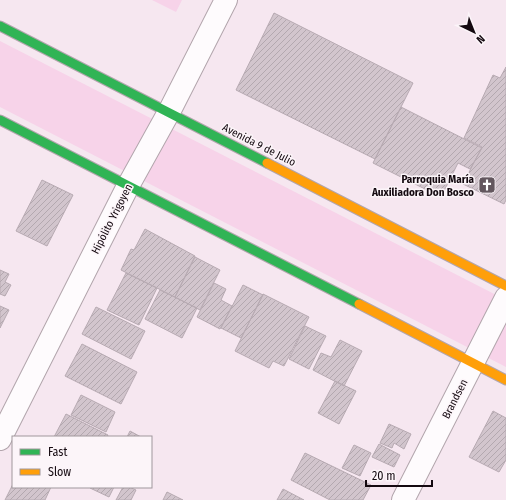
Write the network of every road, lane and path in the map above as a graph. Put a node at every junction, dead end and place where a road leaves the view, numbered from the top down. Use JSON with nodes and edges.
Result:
{"nodes":[{"id":1,"x":226,"y":0,"type":"edge"},
{"id":2,"x":0,"y":26,"type":"edge"},
{"id":3,"x":169,"y":112,"type":"junction"},
{"id":4,"x":0,"y":120,"type":"edge"},
{"id":5,"x":128,"y":186,"type":"junction"},
{"id":6,"x":506,"y":286,"type":"edge"},
{"id":7,"x":506,"y":298,"type":"edge"},
{"id":8,"x":474,"y":362,"type":"junction"},
{"id":9,"x":506,"y":380,"type":"edge"},
{"id":10,"x":0,"y":439,"type":"edge"},
{"id":11,"x":403,"y":500,"type":"edge"}],
"edges":[{"from":1,"to":3,"type":"street","name":"Hipólito Yrigoyen"},
{"from":2,"to":3,"type":"main road","name":"Avenida 9 de Julio"},
{"from":3,"to":5,"type":"street","name":"Hipólito Yrigoyen"},
{"from":3,"to":6,"type":"main road","name":"Avenida 9 de Julio"},
{"from":4,"to":5,"type":"main road"},
{"from":5,"to":8,"type":"main road"},
{"from":5,"to":10,"type":"street","name":"Hipólito Yrigoyen"},
{"from":7,"to":8,"type":"street","name":"Brandsen"},
{"from":8,"to":9,"type":"main road"},
{"from":8,"to":11,"type":"street","name":"Brandsen"}]}
